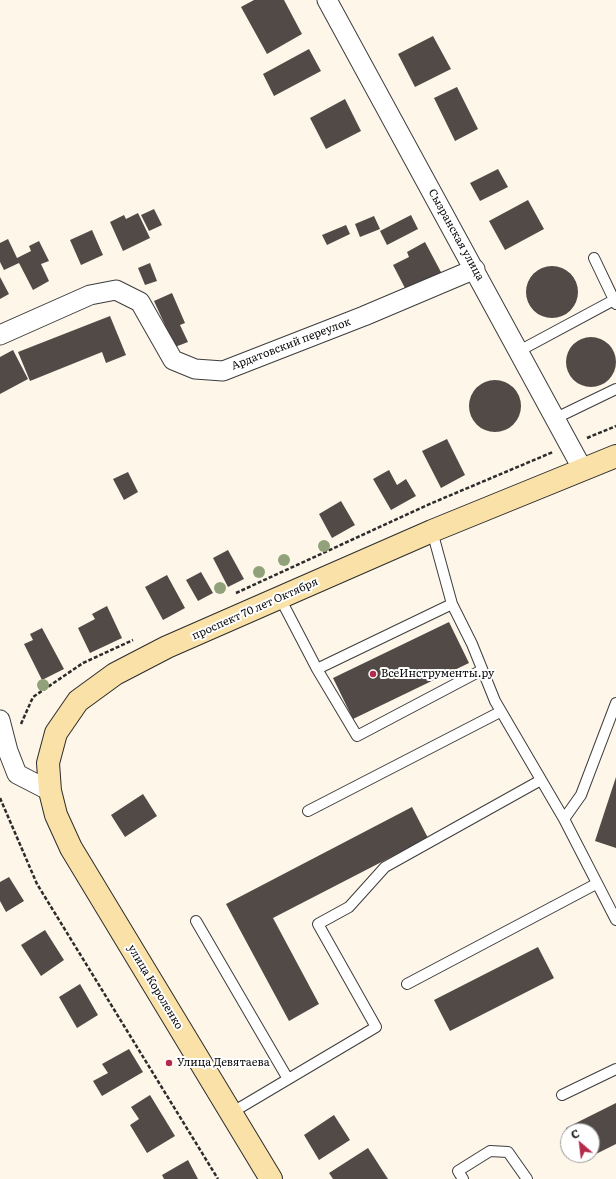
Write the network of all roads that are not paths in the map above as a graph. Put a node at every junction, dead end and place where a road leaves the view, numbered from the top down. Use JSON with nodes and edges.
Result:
{"nodes":[{"id":1,"x":327,"y":0,"type":"edge"},
{"id":2,"x":594,"y":258,"type":"dead end"},
{"id":3,"x":475,"y":269,"type":"junction"},
{"id":4,"x":615,"y":302,"type":"edge"},
{"id":5,"x":0,"y":335,"type":"edge"},
{"id":6,"x":519,"y":351,"type":"junction"},
{"id":7,"x":616,"y":389,"type":"edge"},
{"id":8,"x":556,"y":418,"type":"junction"},
{"id":9,"x":616,"y":456,"type":"edge"},
{"id":10,"x":583,"y":470,"type":"junction"},
{"id":11,"x":432,"y":531,"type":"junction"},
{"id":12,"x":280,"y":598,"type":"junction"},
{"id":13,"x":452,"y":604,"type":"junction"},
{"id":14,"x":317,"y":669,"type":"junction"},
{"id":15,"x":482,"y":670,"type":"junction"},
{"id":16,"x":616,"y":703,"type":"edge"},
{"id":17,"x":500,"y":712,"type":"junction"},
{"id":18,"x":0,"y":720,"type":"edge"},
{"id":19,"x":541,"y":780,"type":"junction"},
{"id":20,"x":50,"y":791,"type":"junction"},
{"id":21,"x":308,"y":811,"type":"dead end"},
{"id":22,"x":564,"y":820,"type":"junction"},
{"id":23,"x":596,"y":884,"type":"junction"},
{"id":24,"x":616,"y":920,"type":"edge"},
{"id":25,"x":196,"y":921,"type":"dead end"},
{"id":26,"x":406,"y":984,"type":"dead end"},
{"id":27,"x":616,"y":1069,"type":"edge"},
{"id":28,"x":288,"y":1079,"type":"junction"},
{"id":29,"x":562,"y":1095,"type":"dead end"},
{"id":30,"x":231,"y":1113,"type":"junction"},
{"id":31,"x":271,"y":1179,"type":"edge"},
{"id":32,"x":463,"y":1179,"type":"edge"},
{"id":33,"x":527,"y":1179,"type":"edge"}],
"edges":[{"from":1,"to":3,"type":"street","name":"Сызранская улица"},
{"from":2,"to":4,"type":"lane"},
{"from":3,"to":5,"type":"street","name":"Ардатовский переулок"},
{"from":3,"to":6,"type":"street","name":"Сызранская улица"},
{"from":4,"to":6,"type":"lane"},
{"from":6,"to":8,"type":"street","name":"Сызранская улица"},
{"from":7,"to":8,"type":"lane"},
{"from":8,"to":10,"type":"street","name":"Сызранская улица"},
{"from":9,"to":10,"type":"street","name":"проспект 70 лет Октября"},
{"from":10,"to":11,"type":"street","name":"проспект 70 лет Октября"},
{"from":11,"to":12,"type":"street","name":"проспект 70 лет Октября"},
{"from":11,"to":13,"type":"lane"},
{"from":12,"to":14,"type":"lane"},
{"from":12,"to":20,"type":"street","name":"проспект 70 лет Октября"},
{"from":13,"to":14,"type":"lane"},
{"from":13,"to":15,"type":"lane"},
{"from":14,"to":15,"type":"lane"},
{"from":15,"to":17,"type":"lane"},
{"from":16,"to":22,"type":"lane"},
{"from":17,"to":19,"type":"lane"},
{"from":17,"to":21,"type":"lane"},
{"from":18,"to":20,"type":"street"},
{"from":19,"to":22,"type":"lane"},
{"from":19,"to":28,"type":"lane"},
{"from":20,"to":30,"type":"street","name":"улица Короленко"},
{"from":22,"to":23,"type":"lane"},
{"from":23,"to":24,"type":"lane"},
{"from":23,"to":26,"type":"lane"},
{"from":25,"to":28,"type":"lane"},
{"from":27,"to":29,"type":"lane"},
{"from":28,"to":30,"type":"lane"},
{"from":30,"to":31,"type":"street","name":"улица Короленко"},
{"from":32,"to":33,"type":"lane"}]}
